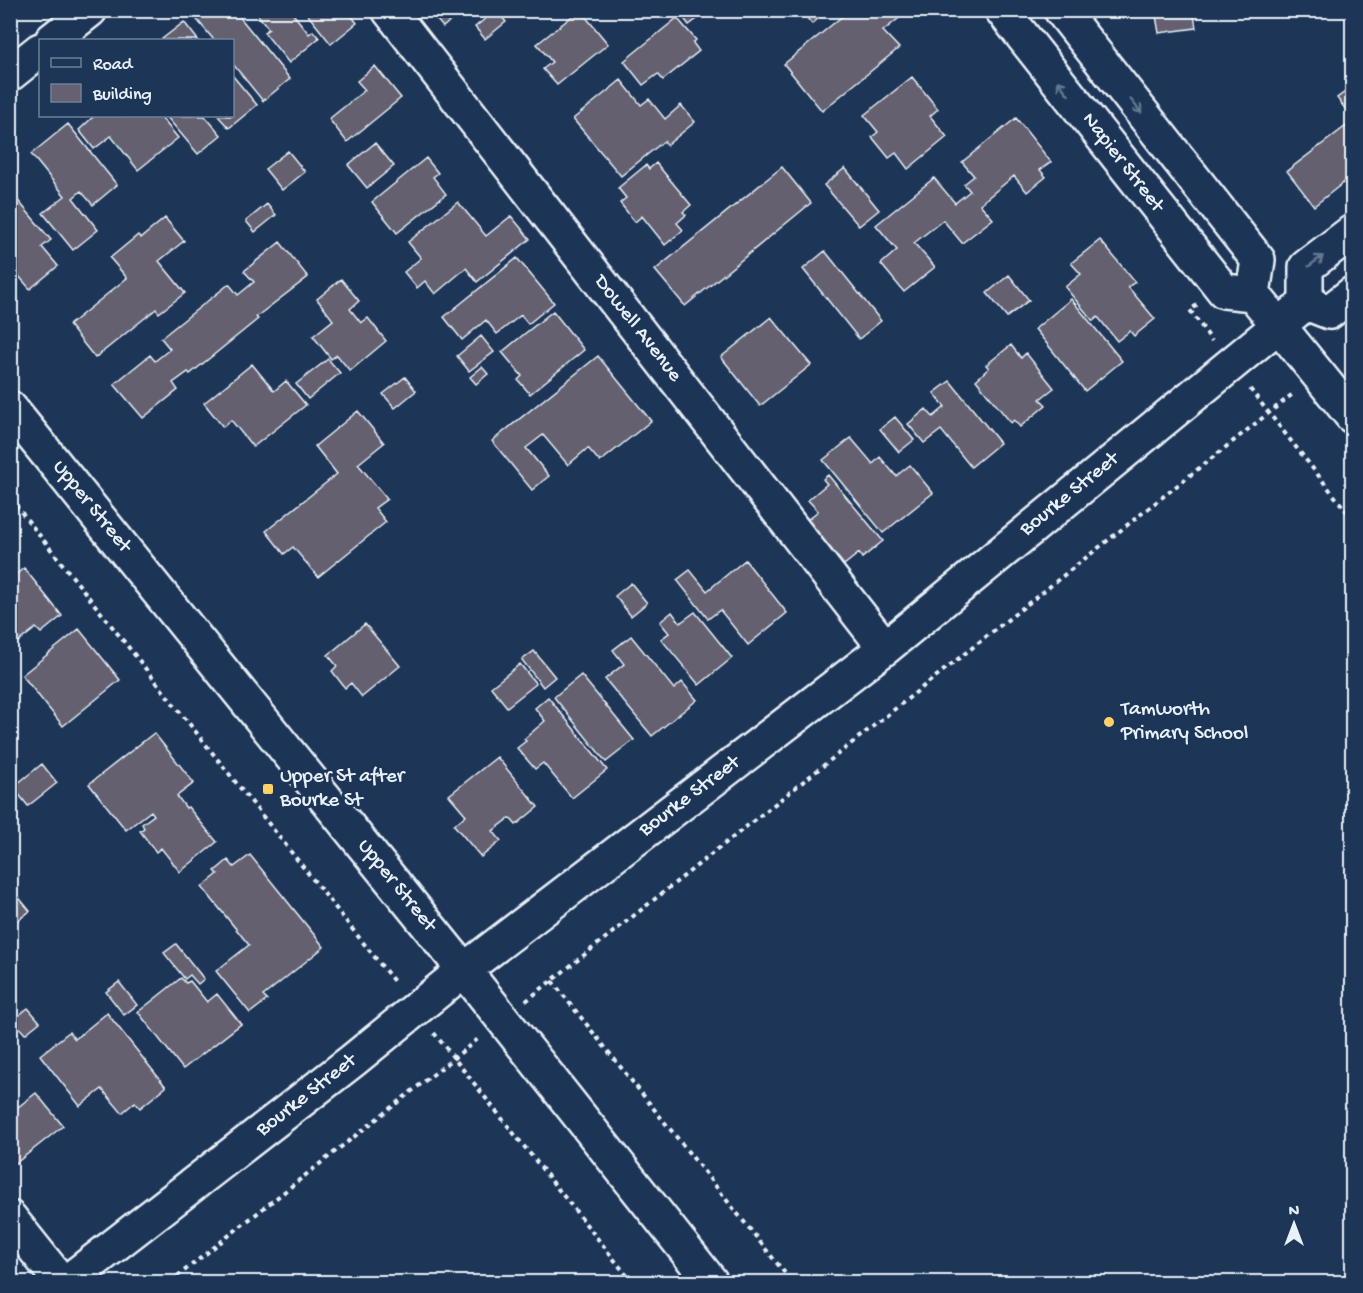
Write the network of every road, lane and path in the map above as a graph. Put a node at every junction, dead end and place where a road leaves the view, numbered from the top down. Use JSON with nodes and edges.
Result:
{"nodes":[{"id":1,"x":90,"y":10,"type":"edge"},
{"id":2,"x":389,"y":10,"type":"edge"},
{"id":3,"x":1002,"y":10,"type":"edge"},
{"id":4,"x":1061,"y":10,"type":"edge"},
{"id":5,"x":53,"y":39,"type":"edge"},
{"id":6,"x":39,"y":51,"type":"edge"},
{"id":7,"x":10,"y":74,"type":"edge"},
{"id":8,"x":1353,"y":232,"type":"edge"},
{"id":9,"x":1253,"y":294,"type":"junction"},
{"id":10,"x":1353,"y":294,"type":"edge"},
{"id":11,"x":1305,"y":303,"type":"junction"},
{"id":12,"x":1278,"y":324,"type":"junction"},
{"id":13,"x":1230,"y":364,"type":"junction"},
{"id":14,"x":1292,"y":394,"type":"dead end"},
{"id":15,"x":10,"y":408,"type":"edge"},
{"id":16,"x":1269,"y":413,"type":"junction"},
{"id":17,"x":1353,"y":416,"type":"edge"},
{"id":18,"x":10,"y":498,"type":"edge"},
{"id":19,"x":1353,"y":518,"type":"edge"},
{"id":20,"x":885,"y":648,"type":"junction"},
{"id":21,"x":464,"y":970,"type":"junction"},
{"id":22,"x":552,"y":981,"type":"junction"},
{"id":23,"x":394,"y":982,"type":"dead end"},
{"id":24,"x":415,"y":1009,"type":"junction"},
{"id":25,"x":503,"y":1019,"type":"junction"},
{"id":26,"x":454,"y":1058,"type":"junction"},
{"id":27,"x":10,"y":1218,"type":"edge"},
{"id":28,"x":62,"y":1282,"type":"edge"},
{"id":29,"x":67,"y":1282,"type":"edge"},
{"id":30,"x":171,"y":1282,"type":"edge"},
{"id":31,"x":632,"y":1282,"type":"edge"},
{"id":32,"x":711,"y":1282,"type":"edge"},
{"id":33,"x":792,"y":1282,"type":"edge"}],
"edges":[{"from":1,"to":5,"type":"street"},
{"from":2,"to":20,"type":"street","name":"Dowell Avenue"},
{"from":9,"to":3,"type":"street","name":"Napier Street","one_way":true},
{"from":4,"to":9,"type":"street","one_way":true},
{"from":6,"to":7,"type":"street"},
{"from":11,"to":8,"type":"street","one_way":true},
{"from":9,"to":12,"type":"street"},
{"from":10,"to":11,"type":"street"},
{"from":11,"to":12,"type":"street","name":"Bourke Street"},
{"from":12,"to":13,"type":"street","name":"Bourke Street"},
{"from":12,"to":17,"type":"street"},
{"from":13,"to":16,"type":"path"},
{"from":13,"to":20,"type":"street","name":"Bourke Street"},
{"from":14,"to":16,"type":"path"},
{"from":15,"to":21,"type":"street","name":"Upper Street"},
{"from":16,"to":19,"type":"path"},
{"from":16,"to":22,"type":"path"},
{"from":18,"to":23,"type":"path"},
{"from":20,"to":21,"type":"street","name":"Bourke Street"},
{"from":21,"to":24,"type":"street","name":"Bourke Street"},
{"from":21,"to":25,"type":"street","name":"Upper Street"},
{"from":22,"to":25,"type":"path"},
{"from":22,"to":33,"type":"path"},
{"from":24,"to":26,"type":"path"},
{"from":24,"to":29,"type":"street","name":"Bourke Street"},
{"from":25,"to":26,"type":"path"},
{"from":25,"to":32,"type":"street","name":"Upper Street"},
{"from":26,"to":30,"type":"path"},
{"from":26,"to":31,"type":"path"},
{"from":27,"to":28,"type":"street"}]}
